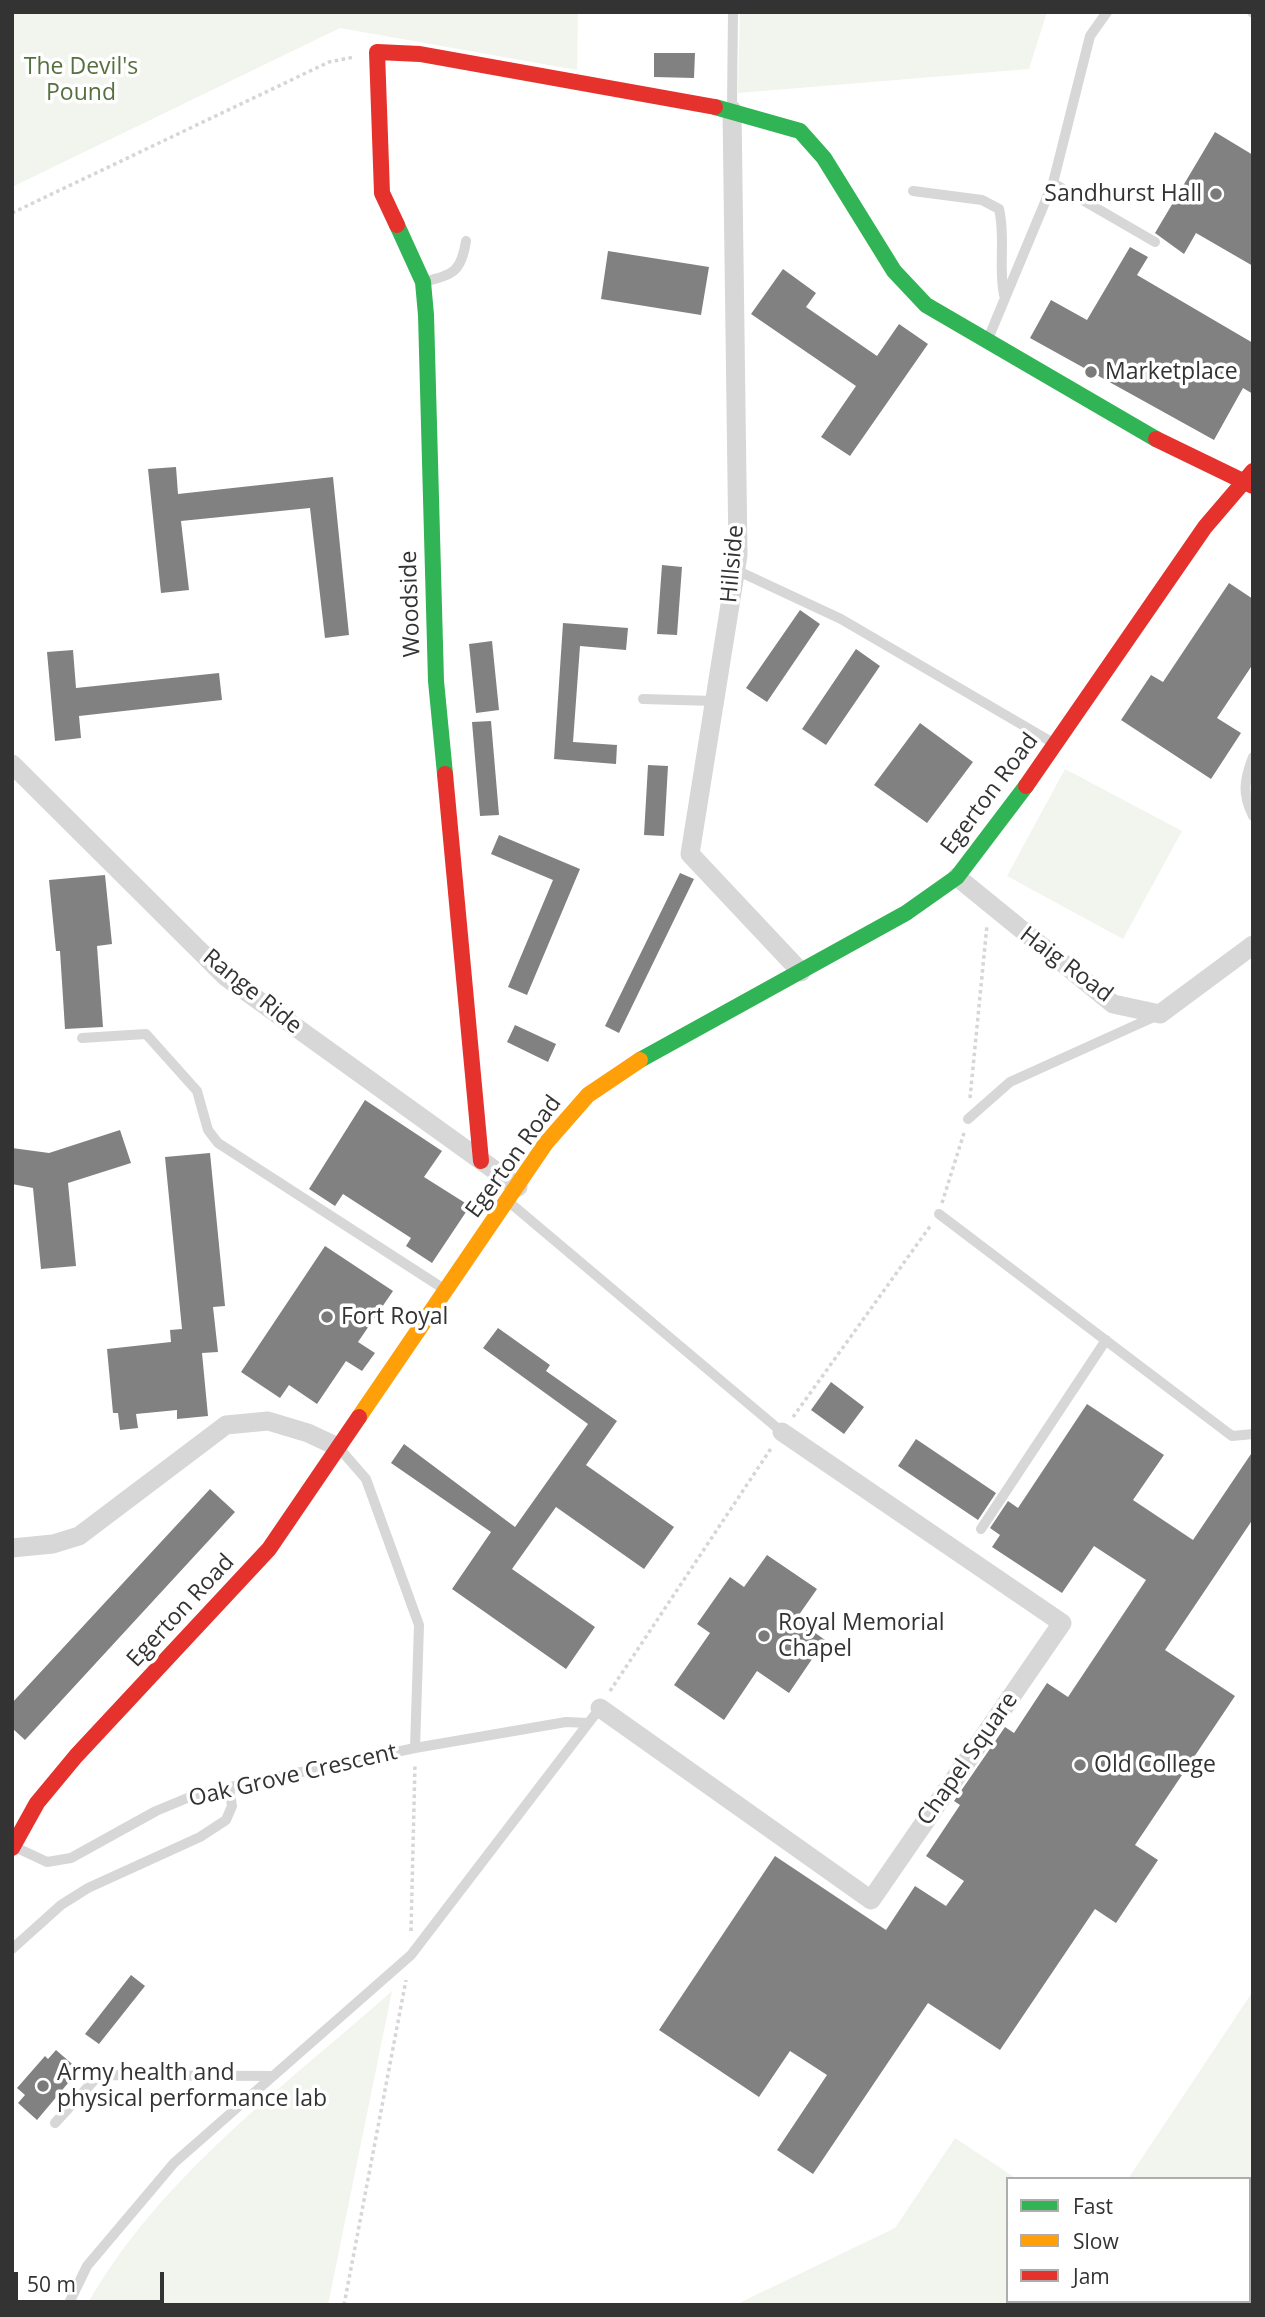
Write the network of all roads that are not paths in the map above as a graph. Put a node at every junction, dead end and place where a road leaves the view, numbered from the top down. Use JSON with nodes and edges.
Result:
{"nodes":[{"id":1,"x":733,"y":12,"type":"edge"},
{"id":2,"x":1107,"y":12,"type":"edge"},
{"id":3,"x":732,"y":110,"type":"junction"},
{"id":4,"x":1053,"y":183,"type":"junction"},
{"id":5,"x":914,"y":191,"type":"dead end"},
{"id":6,"x":466,"y":242,"type":"dead end"},
{"id":7,"x":1155,"y":242,"type":"dead end"},
{"id":8,"x":423,"y":282,"type":"junction"},
{"id":9,"x":1005,"y":295,"type":"junction"},
{"id":10,"x":987,"y":342,"type":"junction"},
{"id":11,"x":1249,"y":480,"type":"edge"},
{"id":12,"x":736,"y":570,"type":"junction"},
{"id":13,"x":643,"y":699,"type":"dead end"},
{"id":14,"x":715,"y":701,"type":"junction"},
{"id":15,"x":1056,"y":745,"type":"junction"},
{"id":16,"x":1253,"y":757,"type":"edge"},
{"id":17,"x":12,"y":764,"type":"edge"},
{"id":18,"x":1253,"y":816,"type":"edge"},
{"id":19,"x":957,"y":877,"type":"junction"},
{"id":20,"x":1253,"y":945,"type":"edge"},
{"id":21,"x":801,"y":972,"type":"junction"},
{"id":22,"x":1160,"y":1014,"type":"junction"},
{"id":23,"x":82,"y":1038,"type":"dead end"},
{"id":24,"x":968,"y":1119,"type":"road end"},
{"id":25,"x":481,"y":1161,"type":"junction"},
{"id":26,"x":513,"y":1194,"type":"junction"},
{"id":27,"x":939,"y":1214,"type":"road end"},
{"id":28,"x":448,"y":1291,"type":"junction"},
{"id":29,"x":1105,"y":1340,"type":"junction"},
{"id":30,"x":782,"y":1432,"type":"joint"},
{"id":31,"x":1253,"y":1434,"type":"edge"},
{"id":32,"x":338,"y":1447,"type":"junction"},
{"id":33,"x":981,"y":1529,"type":"dead end"},
{"id":34,"x":12,"y":1548,"type":"edge"},
{"id":35,"x":594,"y":1716,"type":"junction"},
{"id":36,"x":415,"y":1748,"type":"junction"},
{"id":37,"x":229,"y":1787,"type":"junction"},
{"id":38,"x":13,"y":1847,"type":"edge"},
{"id":39,"x":12,"y":1949,"type":"edge"},
{"id":40,"x":273,"y":2076,"type":"junction"},
{"id":41,"x":55,"y":2123,"type":"dead end"},
{"id":42,"x":68,"y":2305,"type":"edge"}],
"edges":[{"from":1,"to":3,"type":"lane"},
{"from":2,"to":4,"type":"lane"},
{"from":3,"to":8,"type":"street","name":"Woodside"},
{"from":3,"to":10,"type":"street"},
{"from":3,"to":12,"type":"street","name":"Hillside"},
{"from":4,"to":7,"type":"lane"},
{"from":4,"to":9,"type":"lane"},
{"from":5,"to":9,"type":"lane"},
{"from":6,"to":8,"type":"lane"},
{"from":8,"to":25,"type":"street","name":"Woodside"},
{"from":9,"to":10,"type":"lane"},
{"from":10,"to":11,"type":"street"},
{"from":11,"to":15,"type":"street","name":"Egerton Road"},
{"from":12,"to":14,"type":"street","name":"Hillside"},
{"from":12,"to":15,"type":"lane"},
{"from":13,"to":14,"type":"lane"},
{"from":14,"to":21,"type":"street","name":"Hillside"},
{"from":15,"to":19,"type":"street","name":"Egerton Road"},
{"from":16,"to":18,"type":"lane"},
{"from":17,"to":25,"type":"street","name":"Range Ride"},
{"from":19,"to":21,"type":"street","name":"Egerton Road"},
{"from":19,"to":22,"type":"street","name":"Haig Road"},
{"from":20,"to":22,"type":"street"},
{"from":21,"to":26,"type":"street","name":"Egerton Road"},
{"from":22,"to":24,"type":"lane"},
{"from":23,"to":28,"type":"lane"},
{"from":25,"to":26,"type":"street","name":"Range Ride"},
{"from":26,"to":28,"type":"street","name":"Egerton Road"},
{"from":26,"to":30,"type":"lane"},
{"from":27,"to":29,"type":"lane"},
{"from":28,"to":32,"type":"street","name":"Egerton Road"},
{"from":29,"to":31,"type":"lane"},
{"from":29,"to":33,"type":"lane"},
{"from":30,"to":35,"type":"street","name":"Chapel Square"},
{"from":32,"to":34,"type":"street"},
{"from":32,"to":36,"type":"lane"},
{"from":32,"to":38,"type":"street","name":"Egerton Road"},
{"from":35,"to":36,"type":"lane","name":"Oak Grove Crescent"},
{"from":35,"to":40,"type":"lane"},
{"from":36,"to":37,"type":"lane","name":"Oak Grove Crescent"},
{"from":37,"to":38,"type":"lane","name":"Oak Grove Crescent"},
{"from":37,"to":39,"type":"lane"},
{"from":40,"to":41,"type":"lane"},
{"from":40,"to":42,"type":"lane"}]}
